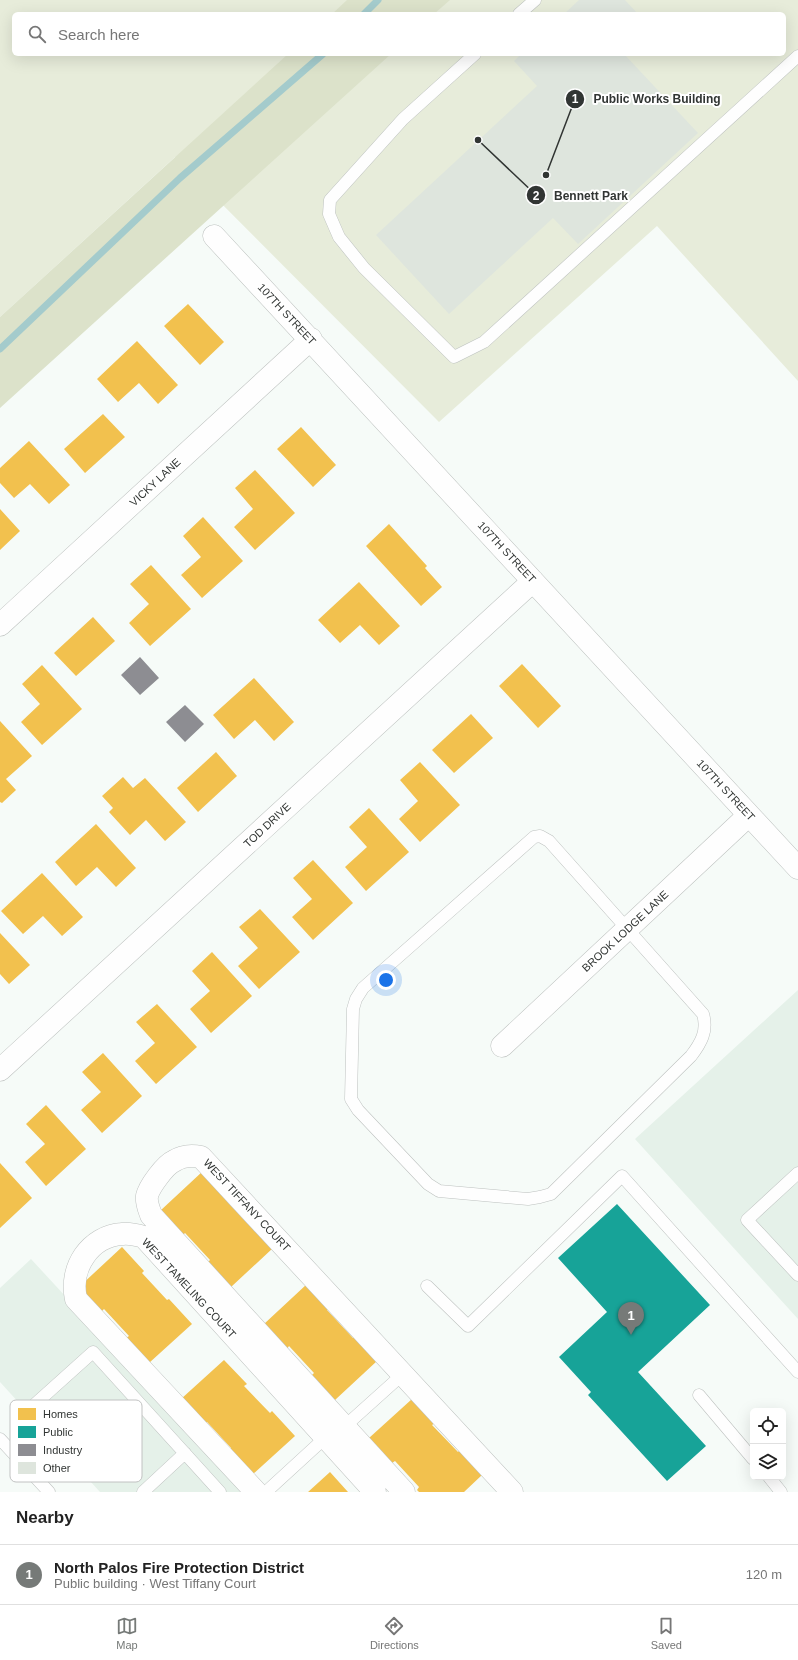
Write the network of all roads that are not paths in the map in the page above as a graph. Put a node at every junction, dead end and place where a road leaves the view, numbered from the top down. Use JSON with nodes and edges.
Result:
{"nodes":[{"id":1,"x":534,"y":0,"type":"edge"},
{"id":2,"x":521,"y":12,"type":"edge"},
{"id":3,"x":473,"y":56,"type":"edge"},
{"id":4,"x":798,"y":56,"type":"edge"},
{"id":5,"x":214,"y":236,"type":"dead end"},
{"id":6,"x":311,"y":339,"type":"junction"},
{"id":7,"x":533,"y":580,"type":"junction"},
{"id":8,"x":0,"y":625,"type":"edge"},
{"id":9,"x":749,"y":815,"type":"junction"},
{"id":10,"x":798,"y":868,"type":"edge"},
{"id":11,"x":628,"y":928,"type":"junction"},
{"id":12,"x":502,"y":1046,"type":"dead end"},
{"id":13,"x":0,"y":1070,"type":"edge"},
{"id":14,"x":798,"y":1173,"type":"edge"},
{"id":15,"x":798,"y":1275,"type":"edge"},
{"id":16,"x":426,"y":1286,"type":"dead end"},
{"id":17,"x":798,"y":1372,"type":"edge"},
{"id":18,"x":403,"y":1374,"type":"junction"},
{"id":19,"x":699,"y":1395,"type":"dead end"},
{"id":20,"x":40,"y":1400,"type":"edge"},
{"id":21,"x":136,"y":1400,"type":"edge"},
{"id":22,"x":142,"y":1406,"type":"edge"},
{"id":23,"x":335,"y":1432,"type":"junction"},
{"id":24,"x":0,"y":1439,"type":"edge"},
{"id":25,"x":10,"y":1450,"type":"edge"},
{"id":26,"x":185,"y":1453,"type":"junction"},
{"id":27,"x":750,"y":1455,"type":"edge"},
{"id":28,"x":771,"y":1480,"type":"edge"},
{"id":29,"x":40,"y":1482,"type":"edge"},
{"id":30,"x":49,"y":1492,"type":"edge"},
{"id":31,"x":143,"y":1492,"type":"edge"},
{"id":32,"x":220,"y":1492,"type":"edge"},
{"id":33,"x":256,"y":1492,"type":"edge"},
{"id":34,"x":266,"y":1492,"type":"edge"},
{"id":35,"x":375,"y":1492,"type":"edge"},
{"id":36,"x":404,"y":1492,"type":"edge"},
{"id":37,"x":512,"y":1492,"type":"edge"},
{"id":38,"x":781,"y":1492,"type":"edge"}],
"edges":[{"from":1,"to":2,"type":"lane"},
{"from":3,"to":4,"type":"lane"},
{"from":5,"to":6,"type":"street","name":"107TH STREET"},
{"from":6,"to":7,"type":"street","name":"107TH STREET"},
{"from":6,"to":8,"type":"street","name":"VICKY LANE"},
{"from":7,"to":9,"type":"street","name":"107TH STREET"},
{"from":7,"to":13,"type":"street","name":"TOD DRIVE"},
{"from":9,"to":10,"type":"street","name":"107TH STREET"},
{"from":9,"to":11,"type":"street","name":"BROOK LODGE LANE"},
{"from":11,"to":11,"type":"lane"},
{"from":11,"to":12,"type":"street","name":"BROOK LODGE LANE"},
{"from":14,"to":15,"type":"lane"},
{"from":16,"to":17,"type":"lane"},
{"from":18,"to":23,"type":"lane"},
{"from":18,"to":23,"type":"street","name":"WEST TIFFANY COURT"},
{"from":18,"to":37,"type":"street","name":"WEST TIFFANY COURT"},
{"from":19,"to":27,"type":"lane"},
{"from":20,"to":21,"type":"lane"},
{"from":22,"to":26,"type":"lane"},
{"from":23,"to":33,"type":"street","name":"WEST TAMELING COURT"},
{"from":23,"to":34,"type":"lane"},
{"from":23,"to":35,"type":"street","name":"WEST TAMELING COURT"},
{"from":23,"to":36,"type":"street","name":"WEST TIFFANY COURT"},
{"from":24,"to":25,"type":"lane"},
{"from":26,"to":31,"type":"lane"},
{"from":26,"to":32,"type":"lane"},
{"from":28,"to":38,"type":"lane"},
{"from":29,"to":30,"type":"lane"}]}
